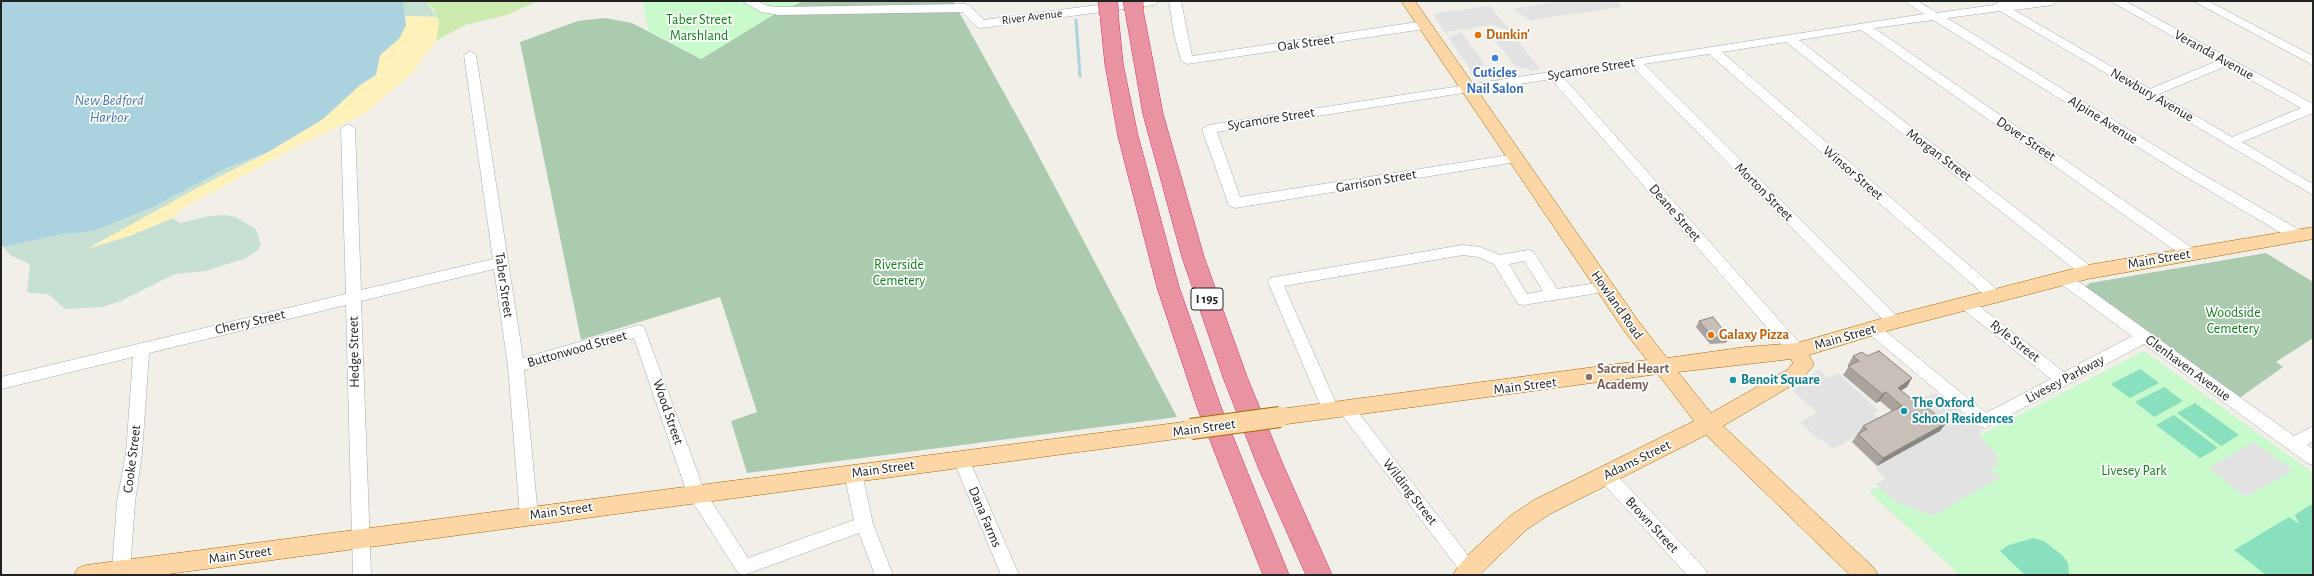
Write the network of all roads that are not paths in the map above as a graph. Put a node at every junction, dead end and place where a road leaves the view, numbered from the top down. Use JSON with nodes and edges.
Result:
{"nodes":[{"id":1,"x":748,"y":1,"type":"edge"},
{"id":2,"x":1176,"y":1,"type":"edge"},
{"id":3,"x":1408,"y":1,"type":"edge"},
{"id":4,"x":1910,"y":1,"type":"edge"},
{"id":5,"x":2052,"y":1,"type":"edge"},
{"id":6,"x":2116,"y":1,"type":"edge"},
{"id":7,"x":2199,"y":1,"type":"edge"},
{"id":8,"x":1140,"y":4,"type":"edge"},
{"id":9,"x":1996,"y":4,"type":"edge"},
{"id":10,"x":1108,"y":7,"type":"edge"},
{"id":11,"x":1934,"y":16,"type":"junction"},
{"id":12,"x":1424,"y":25,"type":"junction"},
{"id":13,"x":1863,"y":26,"type":"junction"},
{"id":14,"x":1789,"y":38,"type":"junction"},
{"id":15,"x":1712,"y":50,"type":"junction"},
{"id":16,"x":470,"y":55,"type":"dead end"},
{"id":17,"x":2313,"y":61,"type":"edge"},
{"id":18,"x":1635,"y":62,"type":"junction"},
{"id":19,"x":2226,"y":62,"type":"junction"},
{"id":20,"x":1554,"y":75,"type":"junction"},
{"id":21,"x":1469,"y":89,"type":"junction"},
{"id":22,"x":2149,"y":94,"type":"junction"},
{"id":23,"x":2312,"y":109,"type":"edge"},
{"id":24,"x":348,"y":128,"type":"dead end"},
{"id":25,"x":2231,"y":142,"type":"junction"},
{"id":26,"x":1516,"y":158,"type":"junction"},
{"id":27,"x":2313,"y":190,"type":"edge"},
{"id":28,"x":1235,"y":203,"type":"joint"},
{"id":29,"x":2305,"y":235,"type":"edge"},
{"id":30,"x":2189,"y":253,"type":"junction"},
{"id":31,"x":1499,"y":260,"type":"junction"},
{"id":32,"x":500,"y":262,"type":"junction"},
{"id":33,"x":2088,"y":272,"type":"junction"},
{"id":34,"x":2063,"y":278,"type":"junction"},
{"id":35,"x":1604,"y":287,"type":"junction"},
{"id":36,"x":1553,"y":294,"type":"junction"},
{"id":37,"x":1995,"y":296,"type":"junction"},
{"id":38,"x":353,"y":298,"type":"junction"},
{"id":39,"x":1966,"y":304,"type":"junction"},
{"id":40,"x":1894,"y":322,"type":"junction"},
{"id":41,"x":1873,"y":329,"type":"junction"},
{"id":42,"x":639,"y":331,"type":"joint"},
{"id":43,"x":2144,"y":337,"type":"junction"},
{"id":44,"x":142,"y":348,"type":"junction"},
{"id":45,"x":1797,"y":351,"type":"junction"},
{"id":46,"x":516,"y":366,"type":"junction"},
{"id":47,"x":1663,"y":367,"type":"junction"},
{"id":48,"x":2063,"y":380,"type":"junction"},
{"id":49,"x":1,"y":383,"type":"edge"},
{"id":50,"x":1338,"y":410,"type":"junction"},
{"id":51,"x":1708,"y":424,"type":"junction"},
{"id":52,"x":2313,"y":432,"type":"edge"},
{"id":53,"x":2294,"y":444,"type":"junction"},
{"id":54,"x":2313,"y":458,"type":"edge"},
{"id":55,"x":961,"y":459,"type":"junction"},
{"id":56,"x":853,"y":473,"type":"junction"},
{"id":57,"x":1606,"y":474,"type":"junction"},
{"id":58,"x":696,"y":493,"type":"junction"},
{"id":59,"x":529,"y":516,"type":"junction"},
{"id":60,"x":864,"y":524,"type":"junction"},
{"id":61,"x":361,"y":539,"type":"junction"},
{"id":62,"x":121,"y":571,"type":"junction"},
{"id":63,"x":1469,"y":573,"type":"edge"},
{"id":64,"x":86,"y":575,"type":"edge"},
{"id":65,"x":362,"y":575,"type":"edge"},
{"id":66,"x":884,"y":575,"type":"edge"},
{"id":67,"x":1010,"y":575,"type":"edge"},
{"id":68,"x":1276,"y":575,"type":"edge"},
{"id":69,"x":1319,"y":575,"type":"edge"},
{"id":70,"x":1699,"y":575,"type":"edge"},
{"id":71,"x":1866,"y":575,"type":"edge"}],
"edges":[{"from":1,"to":8,"type":"street","name":"River Avenue"},
{"from":2,"to":12,"type":"street","name":"Oak Street"},
{"from":3,"to":12,"type":"main road","name":"Howland Road"},
{"from":4,"to":11,"type":"street","name":"Alpine Avenue"},
{"from":5,"to":9,"type":"street","name":"Sycamore Street"},
{"from":6,"to":19,"type":"street","name":"Veranda Avenue"},
{"from":7,"to":17,"type":"street"},
{"from":8,"to":69,"type":"highway","number":"I 195"},
{"from":9,"to":11,"type":"street","name":"Sycamore Street"},
{"from":9,"to":22,"type":"street","name":"Newbury Avenue"},
{"from":10,"to":68,"type":"highway","number":"I 195"},
{"from":11,"to":13,"type":"street","name":"Sycamore Street"},
{"from":11,"to":29,"type":"street","name":"Alpine Avenue"},
{"from":12,"to":21,"type":"main road","name":"Howland Road"},
{"from":13,"to":14,"type":"street","name":"Sycamore Street"},
{"from":13,"to":30,"type":"street","name":"Dover Street"},
{"from":14,"to":15,"type":"street","name":"Sycamore Street"},
{"from":14,"to":33,"type":"street","name":"Morgan Street"},
{"from":15,"to":18,"type":"street","name":"Sycamore Street"},
{"from":15,"to":37,"type":"street","name":"Winsor Street"},
{"from":16,"to":32,"type":"street","name":"Taber Street"},
{"from":18,"to":20,"type":"street","name":"Sycamore Street"},
{"from":18,"to":40,"type":"street","name":"Morton Street"},
{"from":19,"to":22,"type":"street"},
{"from":19,"to":23,"type":"street","name":"Veranda Avenue"},
{"from":20,"to":21,"type":"street","name":"Sycamore Street"},
{"from":20,"to":45,"type":"street","name":"Deane Street"},
{"from":21,"to":26,"type":"main road","name":"Howland Road"},
{"from":21,"to":28,"type":"street","name":"Sycamore Street"},
{"from":22,"to":25,"type":"street","name":"Newbury Avenue"},
{"from":23,"to":25,"type":"street"},
{"from":24,"to":38,"type":"street","name":"Hedge Street"},
{"from":25,"to":27,"type":"street","name":"Newbury Avenue"},
{"from":26,"to":28,"type":"street","name":"Garrison Street"},
{"from":26,"to":35,"type":"main road","name":"Howland Road"},
{"from":29,"to":30,"type":"main road","name":"Main Street"},
{"from":30,"to":33,"type":"main road","name":"Main Street"},
{"from":31,"to":36,"type":"street"},
{"from":31,"to":36,"type":"street"},
{"from":31,"to":50,"type":"street","name":"Wilding Street"},
{"from":32,"to":38,"type":"street","name":"Cherry Street"},
{"from":32,"to":46,"type":"street","name":"Taber Street"},
{"from":33,"to":34,"type":"main road","name":"Main Street"},
{"from":34,"to":37,"type":"main road","name":"Main Street"},
{"from":34,"to":43,"type":"street","name":"Glenhaven Avenue"},
{"from":35,"to":36,"type":"street"},
{"from":35,"to":47,"type":"main road","name":"Howland Road"},
{"from":37,"to":39,"type":"main road","name":"Main Street"},
{"from":38,"to":44,"type":"street","name":"Cherry Street"},
{"from":38,"to":61,"type":"street","name":"Hedge Street"},
{"from":39,"to":40,"type":"main road","name":"Main Street"},
{"from":39,"to":48,"type":"street","name":"Ryle Street"},
{"from":40,"to":41,"type":"main road","name":"Main Street"},
{"from":41,"to":45,"type":"main road","name":"Main Street"},
{"from":41,"to":48,"type":"street","name":"Livesey Parkway"},
{"from":42,"to":46,"type":"street","name":"Buttonwood Street"},
{"from":42,"to":58,"type":"street","name":"Wood Street"},
{"from":43,"to":48,"type":"street","name":"Livesey Parkway"},
{"from":43,"to":53,"type":"street","name":"Glenhaven Avenue"},
{"from":44,"to":49,"type":"street","name":"Cherry Street"},
{"from":44,"to":62,"type":"street","name":"Cooke Street"},
{"from":45,"to":47,"type":"main road","name":"Main Street"},
{"from":45,"to":51,"type":"main road","name":"Adams Street"},
{"from":46,"to":59,"type":"street","name":"Taber Street"},
{"from":47,"to":50,"type":"main road","name":"Main Street"},
{"from":47,"to":51,"type":"main road","name":"Howland Road"},
{"from":50,"to":55,"type":"main road","name":"Main Street","bridge":true},
{"from":50,"to":63,"type":"street","name":"Wilding Street"},
{"from":51,"to":57,"type":"main road","name":"Adams Street"},
{"from":51,"to":71,"type":"main road","name":"Howland Road"},
{"from":52,"to":53,"type":"street"},
{"from":53,"to":54,"type":"street","name":"Glenhaven Avenue"},
{"from":55,"to":56,"type":"main road","name":"Main Street"},
{"from":55,"to":67,"type":"street","name":"Dana Farms"},
{"from":56,"to":58,"type":"main road","name":"Main Street"},
{"from":56,"to":60,"type":"street"},
{"from":57,"to":63,"type":"main road","name":"Adams Street"},
{"from":57,"to":70,"type":"street","name":"Brown Street"},
{"from":58,"to":59,"type":"main road","name":"Main Street"},
{"from":58,"to":60,"type":"street","name":"Wood Street"},
{"from":59,"to":61,"type":"main road","name":"Main Street"},
{"from":60,"to":66,"type":"street"},
{"from":61,"to":62,"type":"main road","name":"Main Street"},
{"from":61,"to":65,"type":"street","name":"Hedge Street"},
{"from":62,"to":64,"type":"main road","name":"Main Street"}]}
